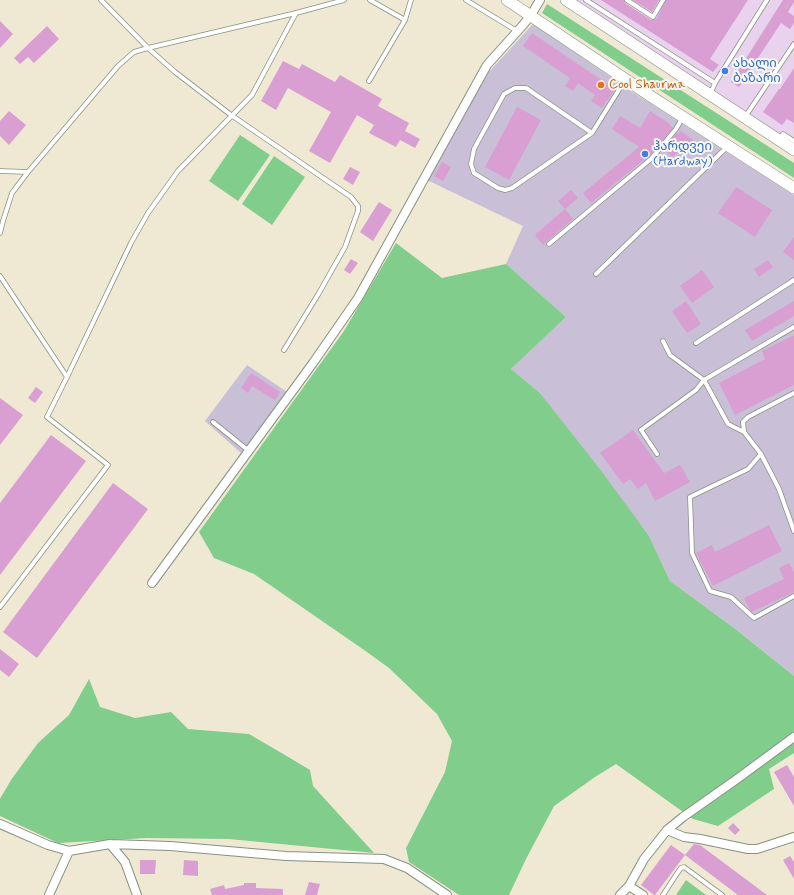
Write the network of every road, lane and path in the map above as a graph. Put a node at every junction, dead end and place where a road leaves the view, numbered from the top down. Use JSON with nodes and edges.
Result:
{"nodes":[{"id":1,"x":101,"y":0,"type":"edge"},
{"id":2,"x":344,"y":0,"type":"edge"},
{"id":3,"x":370,"y":0,"type":"edge"},
{"id":4,"x":411,"y":0,"type":"edge"},
{"id":5,"x":466,"y":0,"type":"edge"},
{"id":6,"x":507,"y":0,"type":"edge"},
{"id":7,"x":540,"y":0,"type":"edge"},
{"id":8,"x":586,"y":0,"type":"edge"},
{"id":9,"x":626,"y":0,"type":"edge"},
{"id":10,"x":663,"y":0,"type":"edge"},
{"id":11,"x":767,"y":0,"type":"edge"},
{"id":12,"x":569,"y":1,"type":"edge"},
{"id":13,"x":296,"y":13,"type":"junction"},
{"id":14,"x":530,"y":15,"type":"junction"},
{"id":15,"x":405,"y":20,"type":"junction"},
{"id":16,"x":517,"y":31,"type":"junction"},
{"id":17,"x":794,"y":44,"type":"edge"},
{"id":18,"x":148,"y":48,"type":"junction"},
{"id":19,"x":626,"y":79,"type":"junction"},
{"id":20,"x":369,"y":81,"type":"dead end"},
{"id":21,"x":715,"y":83,"type":"junction"},
{"id":22,"x":708,"y":94,"type":"junction"},
{"id":23,"x":231,"y":115,"type":"junction"},
{"id":24,"x":683,"y":117,"type":"junction"},
{"id":25,"x":745,"y":118,"type":"junction"},
{"id":26,"x":592,"y":133,"type":"junction"},
{"id":27,"x":778,"y":140,"type":"junction"},
{"id":28,"x":794,"y":141,"type":"edge"},
{"id":29,"x":728,"y":146,"type":"junction"},
{"id":30,"x":794,"y":150,"type":"edge"},
{"id":31,"x":0,"y":171,"type":"edge"},
{"id":32,"x":28,"y":172,"type":"junction"},
{"id":33,"x":794,"y":188,"type":"edge"},
{"id":34,"x":0,"y":215,"type":"edge"},
{"id":35,"x":3,"y":221,"type":"junction"},
{"id":36,"x":0,"y":233,"type":"edge"},
{"id":37,"x":549,"y":244,"type":"dead end"},
{"id":38,"x":596,"y":274,"type":"dead end"},
{"id":39,"x":0,"y":276,"type":"edge"},
{"id":40,"x":794,"y":280,"type":"edge"},
{"id":41,"x":794,"y":327,"type":"edge"},
{"id":42,"x":663,"y":341,"type":"dead end"},
{"id":43,"x":696,"y":343,"type":"dead end"},
{"id":44,"x":284,"y":350,"type":"dead end"},
{"id":45,"x":67,"y":376,"type":"junction"},
{"id":46,"x":704,"y":380,"type":"junction"},
{"id":47,"x":794,"y":393,"type":"edge"},
{"id":48,"x":213,"y":422,"type":"dead end"},
{"id":49,"x":744,"y":432,"type":"junction"},
{"id":50,"x":249,"y":451,"type":"junction"},
{"id":51,"x":657,"y":454,"type":"dead end"},
{"id":52,"x":761,"y":454,"type":"junction"},
{"id":53,"x":793,"y":522,"type":"edge"},
{"id":54,"x":794,"y":531,"type":"edge"},
{"id":55,"x":152,"y":583,"type":"dead end"},
{"id":56,"x":794,"y":596,"type":"edge"},
{"id":57,"x":0,"y":607,"type":"edge"},
{"id":58,"x":794,"y":737,"type":"edge"},
{"id":59,"x":0,"y":824,"type":"edge"},
{"id":60,"x":667,"y":830,"type":"junction"},
{"id":61,"x":794,"y":837,"type":"edge"},
{"id":62,"x":110,"y":844,"type":"junction"},
{"id":63,"x":69,"y":852,"type":"junction"},
{"id":64,"x":629,"y":886,"type":"junction"},
{"id":65,"x":49,"y":895,"type":"edge"},
{"id":66,"x":137,"y":895,"type":"edge"},
{"id":67,"x":447,"y":895,"type":"edge"},
{"id":68,"x":620,"y":895,"type":"edge"},
{"id":69,"x":643,"y":895,"type":"edge"},
{"id":70,"x":663,"y":895,"type":"edge"},
{"id":71,"x":722,"y":895,"type":"edge"}],
"edges":[{"from":1,"to":18,"type":"lane"},
{"from":2,"to":13,"type":"lane"},
{"from":3,"to":15,"type":"lane"},
{"from":4,"to":15,"type":"lane"},
{"from":5,"to":16,"type":"lane"},
{"from":6,"to":14,"type":"main road"},
{"from":7,"to":14,"type":"street"},
{"from":8,"to":21,"type":"lane"},
{"from":9,"to":10,"type":"lane"},
{"from":11,"to":21,"type":"lane"},
{"from":12,"to":22,"type":"main road"},
{"from":13,"to":18,"type":"lane"},
{"from":13,"to":23,"type":"lane"},
{"from":14,"to":16,"type":"street"},
{"from":14,"to":19,"type":"main road"},
{"from":15,"to":20,"type":"lane"},
{"from":16,"to":50,"type":"street"},
{"from":17,"to":25,"type":"lane"},
{"from":18,"to":23,"type":"lane"},
{"from":18,"to":32,"type":"lane"},
{"from":19,"to":24,"type":"main road"},
{"from":19,"to":26,"type":"lane"},
{"from":21,"to":22,"type":"lane"},
{"from":22,"to":25,"type":"main road"},
{"from":23,"to":44,"type":"lane"},
{"from":23,"to":45,"type":"lane"},
{"from":24,"to":29,"type":"main road"},
{"from":24,"to":37,"type":"lane"},
{"from":25,"to":27,"type":"main road"},
{"from":26,"to":26,"type":"lane"},
{"from":27,"to":28,"type":"lane"},
{"from":27,"to":30,"type":"main road"},
{"from":29,"to":33,"type":"main road"},
{"from":29,"to":38,"type":"lane"},
{"from":31,"to":32,"type":"lane"},
{"from":32,"to":35,"type":"lane"},
{"from":34,"to":35,"type":"lane"},
{"from":35,"to":36,"type":"lane"},
{"from":39,"to":45,"type":"lane"},
{"from":40,"to":43,"type":"lane"},
{"from":41,"to":46,"type":"lane"},
{"from":42,"to":46,"type":"lane"},
{"from":45,"to":57,"type":"lane"},
{"from":46,"to":49,"type":"lane"},
{"from":46,"to":51,"type":"lane"},
{"from":47,"to":49,"type":"lane"},
{"from":48,"to":50,"type":"lane"},
{"from":49,"to":52,"type":"lane"},
{"from":50,"to":55,"type":"street"},
{"from":52,"to":53,"type":"lane"},
{"from":52,"to":56,"type":"lane"},
{"from":53,"to":54,"type":"lane"},
{"from":58,"to":60,"type":"street"},
{"from":59,"to":63,"type":"street"},
{"from":60,"to":61,"type":"street"},
{"from":60,"to":64,"type":"street"},
{"from":62,"to":63,"type":"street"},
{"from":62,"to":66,"type":"street"},
{"from":62,"to":67,"type":"street"},
{"from":63,"to":65,"type":"street"},
{"from":64,"to":68,"type":"street"},
{"from":64,"to":69,"type":"street"},
{"from":70,"to":71,"type":"lane"}]}
